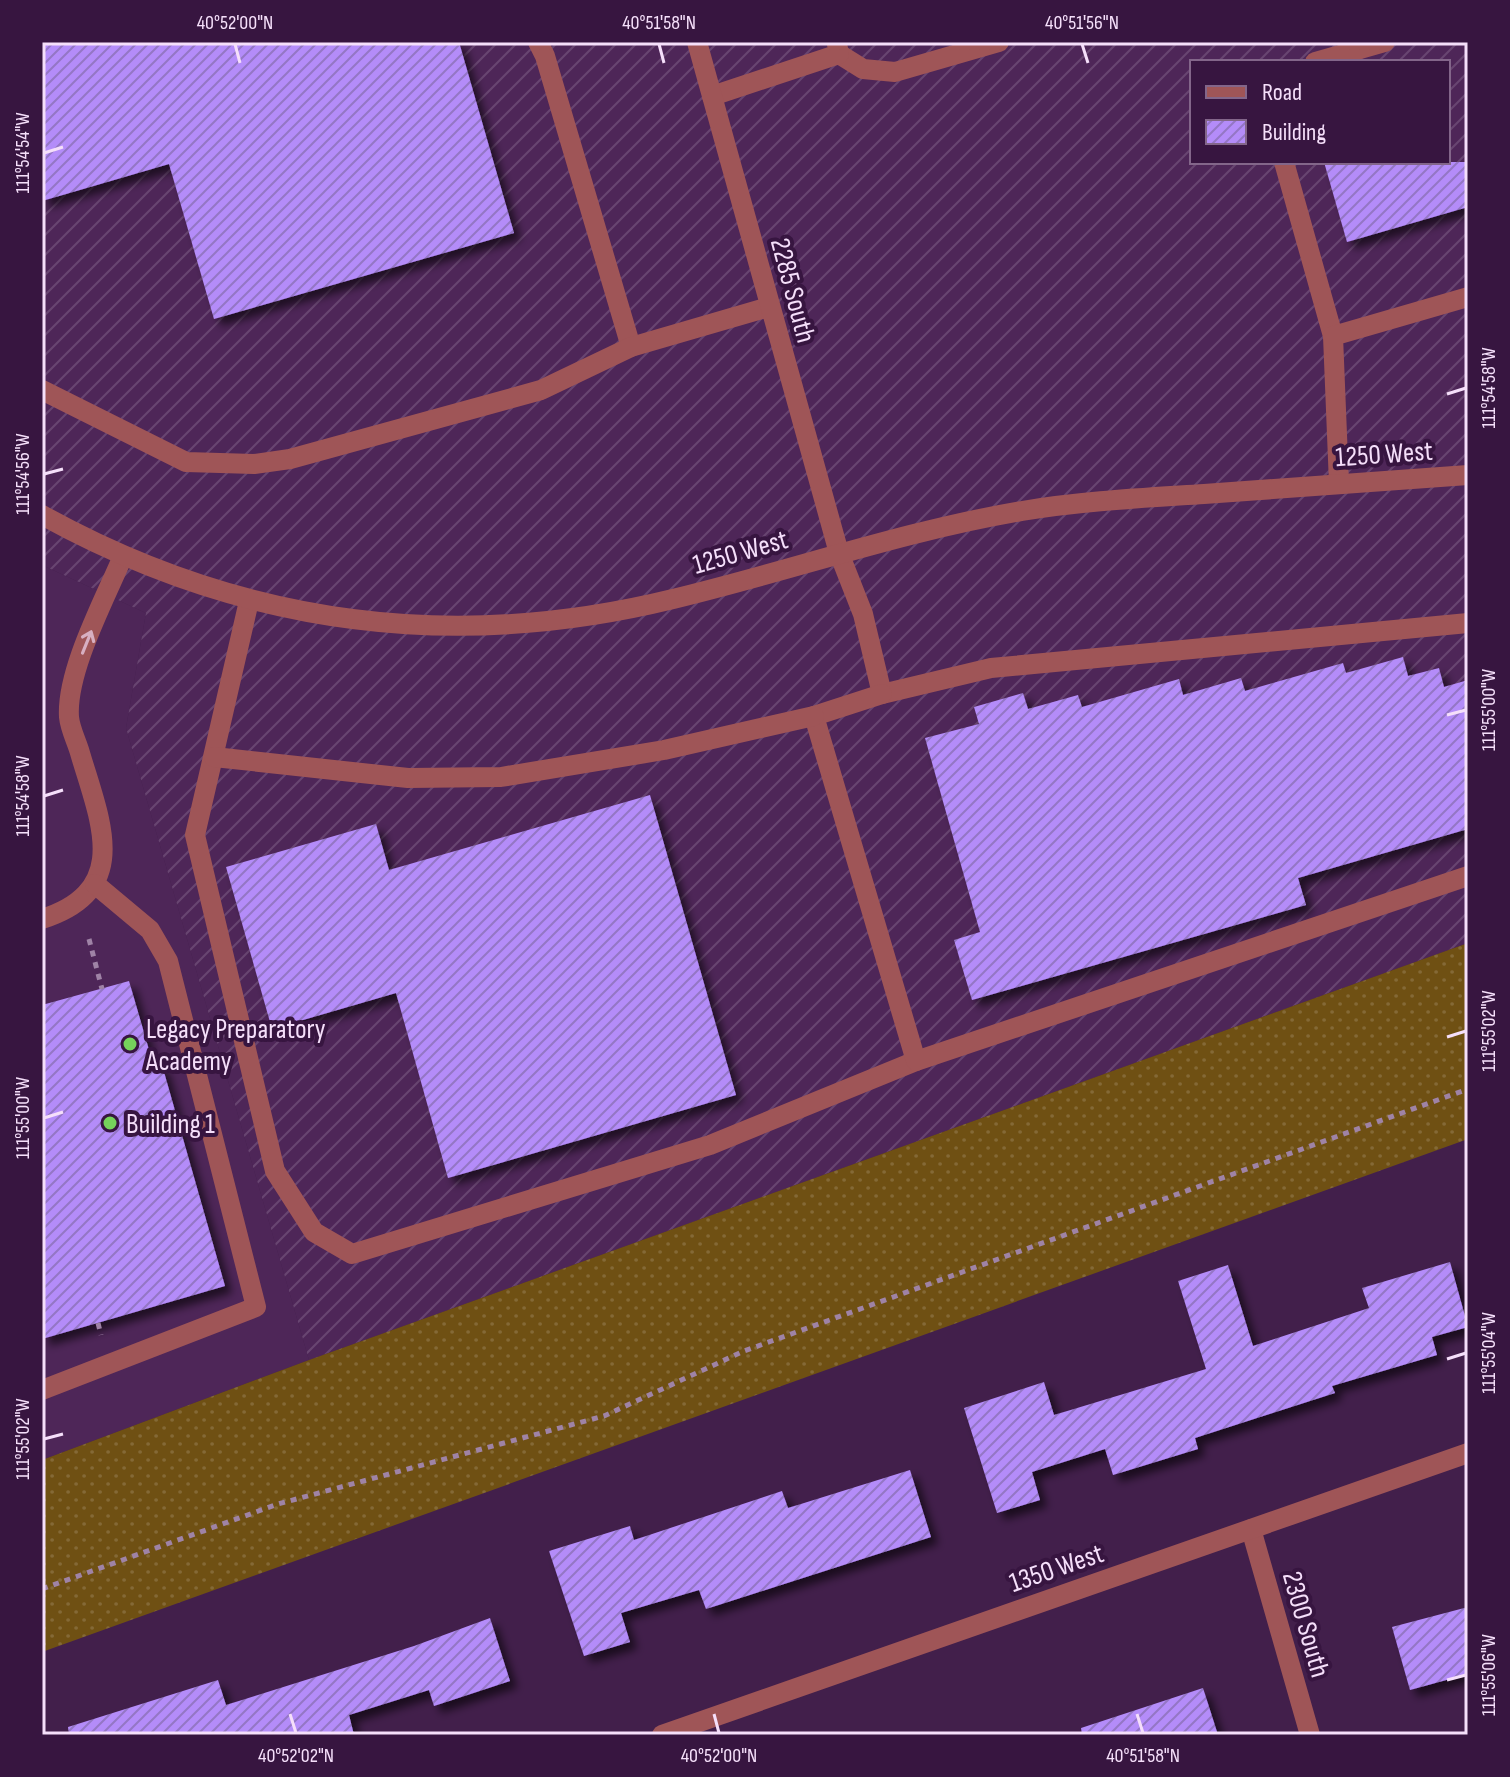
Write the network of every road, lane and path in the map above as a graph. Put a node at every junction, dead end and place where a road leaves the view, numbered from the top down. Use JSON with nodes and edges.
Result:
{"nodes":[{"id":1,"x":538,"y":42,"type":"edge"},
{"id":2,"x":697,"y":42,"type":"edge"},
{"id":3,"x":999,"y":42,"type":"edge"},
{"id":4,"x":1385,"y":42,"type":"edge"},
{"id":5,"x":838,"y":48,"type":"edge"},
{"id":6,"x":1322,"y":60,"type":"edge"},
{"id":7,"x":712,"y":96,"type":"junction"},
{"id":8,"x":1285,"y":164,"type":"edge"},
{"id":9,"x":1468,"y":297,"type":"edge"},
{"id":10,"x":769,"y":307,"type":"junction"},
{"id":11,"x":1333,"y":336,"type":"junction"},
{"id":12,"x":631,"y":347,"type":"junction"},
{"id":13,"x":42,"y":390,"type":"edge"},
{"id":14,"x":1468,"y":475,"type":"edge"},
{"id":15,"x":1339,"y":484,"type":"junction"},
{"id":16,"x":42,"y":515,"type":"edge"},
{"id":17,"x":839,"y":553,"type":"junction"},
{"id":18,"x":123,"y":556,"type":"junction"},
{"id":19,"x":249,"y":601,"type":"junction"},
{"id":20,"x":1468,"y":623,"type":"edge"},
{"id":21,"x":882,"y":694,"type":"junction"},
{"id":22,"x":814,"y":716,"type":"junction"},
{"id":23,"x":214,"y":757,"type":"junction"},
{"id":24,"x":1468,"y":876,"type":"edge"},
{"id":25,"x":95,"y":884,"type":"junction"},
{"id":26,"x":42,"y":919,"type":"edge"},
{"id":27,"x":89,"y":939,"type":"dead end"},
{"id":28,"x":102,"y":989,"type":"dead end"},
{"id":29,"x":916,"y":1061,"type":"junction"},
{"id":30,"x":1468,"y":1089,"type":"edge"},
{"id":31,"x":42,"y":1390,"type":"edge"},
{"id":32,"x":1468,"y":1453,"type":"edge"},
{"id":33,"x":1251,"y":1529,"type":"junction"},
{"id":34,"x":42,"y":1589,"type":"edge"},
{"id":35,"x":713,"y":1726,"type":"edge"},
{"id":36,"x":662,"y":1735,"type":"edge"},
{"id":37,"x":1310,"y":1735,"type":"edge"}],
"edges":[{"from":1,"to":12,"type":"street"},
{"from":2,"to":7,"type":"street","name":"2285 South"},
{"from":3,"to":5,"type":"street"},
{"from":4,"to":6,"type":"street"},
{"from":5,"to":7,"type":"street"},
{"from":7,"to":10,"type":"street","name":"2285 South"},
{"from":8,"to":11,"type":"street"},
{"from":9,"to":11,"type":"street"},
{"from":10,"to":12,"type":"street"},
{"from":10,"to":17,"type":"street","name":"2285 South"},
{"from":11,"to":15,"type":"street"},
{"from":12,"to":13,"type":"street"},
{"from":14,"to":15,"type":"street","name":"1250 West"},
{"from":15,"to":17,"type":"street","name":"1250 West"},
{"from":16,"to":18,"type":"street","name":"1250 West"},
{"from":17,"to":19,"type":"street","name":"1250 West"},
{"from":17,"to":21,"type":"street","name":"2285 South"},
{"from":18,"to":19,"type":"street","name":"1250 West"},
{"from":25,"to":18,"type":"street","one_way":true},
{"from":19,"to":23,"type":"street"},
{"from":20,"to":21,"type":"street"},
{"from":21,"to":22,"type":"street"},
{"from":22,"to":23,"type":"street"},
{"from":22,"to":29,"type":"street"},
{"from":23,"to":29,"type":"street"},
{"from":24,"to":29,"type":"street"},
{"from":25,"to":26,"type":"street"},
{"from":25,"to":31,"type":"street"},
{"from":27,"to":28,"type":"path"},
{"from":30,"to":34,"type":"path"},
{"from":32,"to":33,"type":"street","name":"1350 West"},
{"from":33,"to":35,"type":"street","name":"1350 West"},
{"from":33,"to":37,"type":"street","name":"2300 South"},
{"from":35,"to":36,"type":"street","name":"1350 West"}]}
